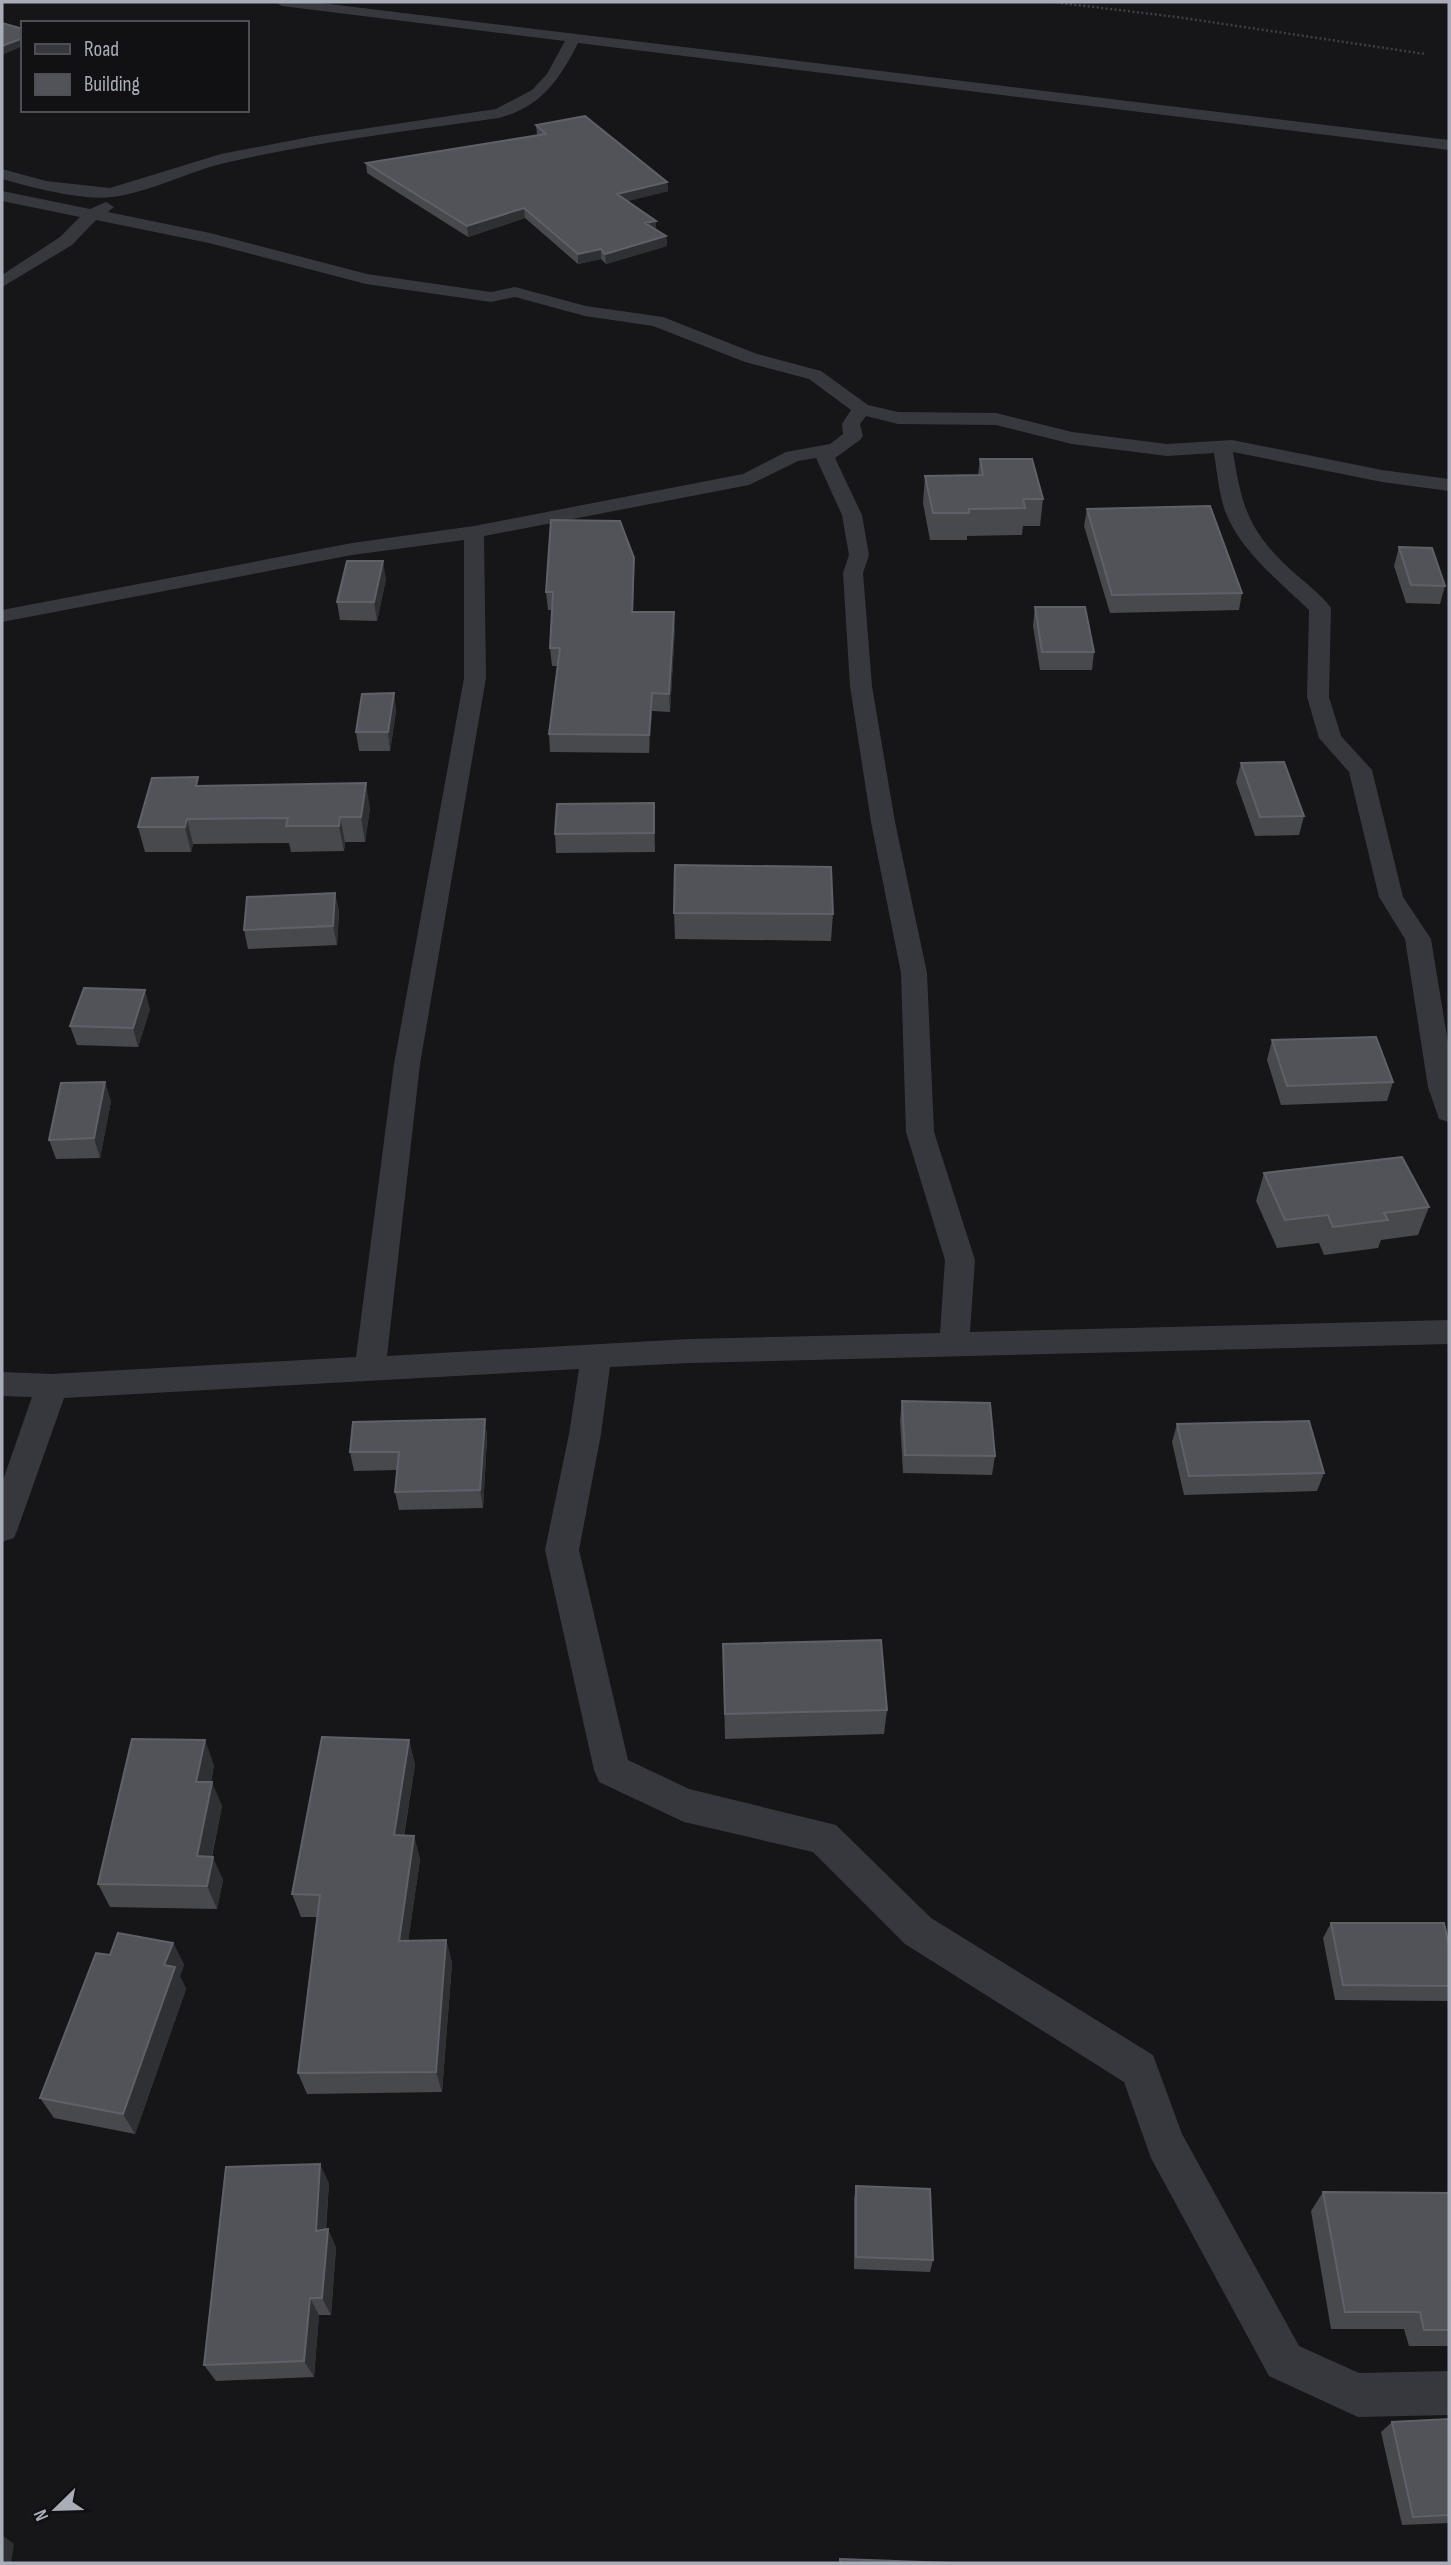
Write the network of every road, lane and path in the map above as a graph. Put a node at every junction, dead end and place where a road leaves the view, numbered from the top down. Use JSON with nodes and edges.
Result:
{"nodes":[{"id":1,"x":282,"y":2,"type":"edge"},
{"id":2,"x":1052,"y":2,"type":"edge"},
{"id":3,"x":573,"y":37,"type":"junction"},
{"id":4,"x":1425,"y":54,"type":"dead end"},
{"id":5,"x":1449,"y":145,"type":"edge"},
{"id":6,"x":2,"y":174,"type":"edge"},
{"id":7,"x":110,"y":192,"type":"junction"},
{"id":8,"x":2,"y":196,"type":"edge"},
{"id":9,"x":91,"y":215,"type":"junction"},
{"id":10,"x":2,"y":282,"type":"edge"},
{"id":11,"x":861,"y":409,"type":"junction"},
{"id":12,"x":1222,"y":446,"type":"junction"},
{"id":13,"x":836,"y":449,"type":"junction"},
{"id":14,"x":1449,"y":485,"type":"edge"},
{"id":15,"x":474,"y":532,"type":"junction"},
{"id":16,"x":2,"y":616,"type":"edge"},
{"id":17,"x":1449,"y":1112,"type":"edge"},
{"id":18,"x":1449,"y":1332,"type":"edge"},
{"id":19,"x":954,"y":1344,"type":"junction"},
{"id":20,"x":596,"y":1356,"type":"junction"},
{"id":21,"x":370,"y":1368,"type":"junction"},
{"id":22,"x":2,"y":1384,"type":"edge"},
{"id":23,"x":52,"y":1386,"type":"junction"},
{"id":24,"x":2,"y":1528,"type":"edge"},
{"id":25,"x":1449,"y":2393,"type":"edge"}],
"edges":[{"from":1,"to":3,"type":"street"},
{"from":2,"to":4,"type":"path"},
{"from":3,"to":5,"type":"street"},
{"from":3,"to":7,"type":"street"},
{"from":6,"to":7,"type":"street"},
{"from":7,"to":9,"type":"street"},
{"from":8,"to":9,"type":"street"},
{"from":9,"to":10,"type":"street"},
{"from":9,"to":11,"type":"street"},
{"from":11,"to":12,"type":"street"},
{"from":11,"to":13,"type":"street"},
{"from":12,"to":14,"type":"street"},
{"from":12,"to":17,"type":"street"},
{"from":13,"to":15,"type":"street"},
{"from":13,"to":19,"type":"street"},
{"from":15,"to":16,"type":"street"},
{"from":15,"to":21,"type":"street"},
{"from":18,"to":19,"type":"street"},
{"from":19,"to":20,"type":"street"},
{"from":20,"to":21,"type":"street"},
{"from":20,"to":25,"type":"street"},
{"from":21,"to":23,"type":"street"},
{"from":22,"to":23,"type":"street"},
{"from":23,"to":24,"type":"street"}]}
